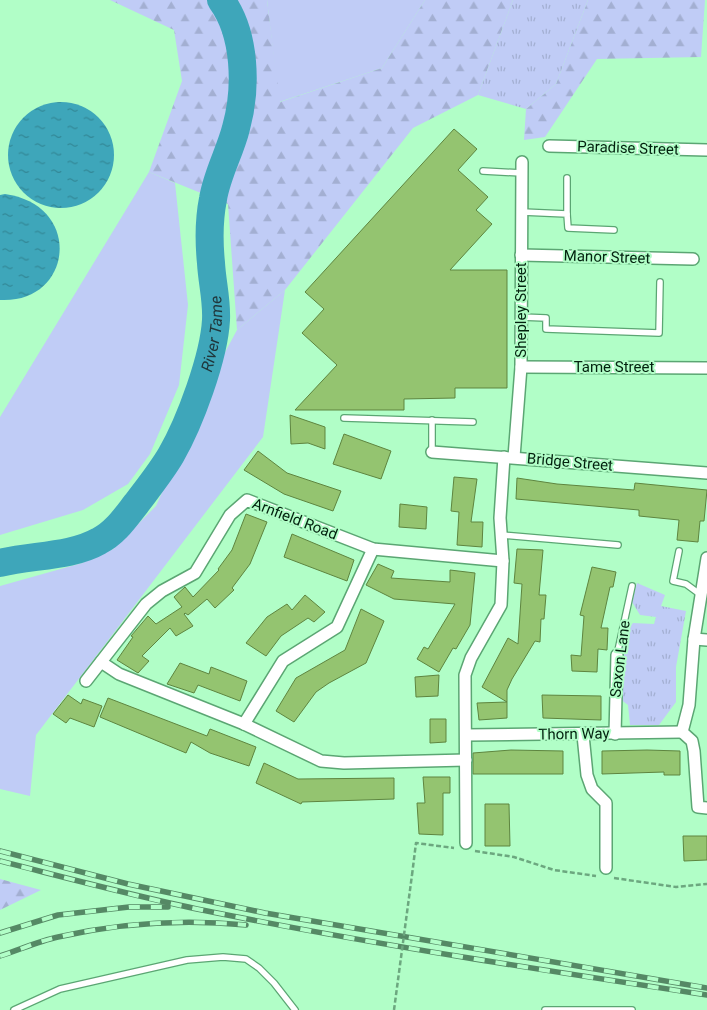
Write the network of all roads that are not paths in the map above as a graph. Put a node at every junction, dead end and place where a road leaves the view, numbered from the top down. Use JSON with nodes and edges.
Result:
{"nodes":[{"id":1,"x":548,"y":146,"type":"dead end"},
{"id":2,"x":707,"y":150,"type":"edge"},
{"id":3,"x":522,"y":167,"type":"joint"},
{"id":4,"x":483,"y":171,"type":"dead end"},
{"id":5,"x":567,"y":178,"type":"dead end"},
{"id":6,"x":522,"y":212,"type":"junction"},
{"id":7,"x":567,"y":214,"type":"junction"},
{"id":8,"x":614,"y":230,"type":"dead end"},
{"id":9,"x":521,"y":255,"type":"junction"},
{"id":10,"x":693,"y":259,"type":"dead end"},
{"id":11,"x":660,"y":282,"type":"dead end"},
{"id":12,"x":521,"y":317,"type":"junction"},
{"id":13,"x":521,"y":367,"type":"junction"},
{"id":14,"x":707,"y":368,"type":"edge"},
{"id":15,"x":344,"y":418,"type":"dead end"},
{"id":16,"x":432,"y":420,"type":"junction"},
{"id":17,"x":473,"y":422,"type":"dead end"},
{"id":18,"x":432,"y":452,"type":"joint"},
{"id":19,"x":509,"y":457,"type":"junction"},
{"id":20,"x":707,"y":473,"type":"edge"},
{"id":21,"x":502,"y":535,"type":"junction"},
{"id":22,"x":618,"y":544,"type":"dead end"},
{"id":23,"x":372,"y":549,"type":"junction"},
{"id":24,"x":679,"y":551,"type":"dead end"},
{"id":25,"x":707,"y":558,"type":"edge"},
{"id":26,"x":503,"y":561,"type":"junction"},
{"id":27,"x":632,"y":586,"type":"dead end"},
{"id":28,"x":701,"y":595,"type":"junction"},
{"id":29,"x":694,"y":639,"type":"junction"},
{"id":30,"x":707,"y":640,"type":"edge"},
{"id":31,"x":617,"y":655,"type":"joint"},
{"id":32,"x":101,"y":662,"type":"junction"},
{"id":33,"x":86,"y":682,"type":"dead end"},
{"id":34,"x":244,"y":724,"type":"junction"},
{"id":35,"x":682,"y":732,"type":"junction"},
{"id":36,"x":615,"y":734,"type":"junction"},
{"id":37,"x":466,"y":735,"type":"junction"},
{"id":38,"x":583,"y":735,"type":"junction"},
{"id":39,"x":466,"y":760,"type":"junction"},
{"id":40,"x":707,"y":808,"type":"edge"},
{"id":41,"x":463,"y":848,"type":"road end"},
{"id":42,"x":603,"y":874,"type":"road end"},
{"id":43,"x":14,"y":1010,"type":"edge"},
{"id":44,"x":295,"y":1010,"type":"edge"},
{"id":45,"x":545,"y":1010,"type":"edge"},
{"id":46,"x":632,"y":1010,"type":"edge"}],
"edges":[{"from":1,"to":2,"type":"street","name":"Paradise Street"},
{"from":3,"to":4,"type":"lane"},
{"from":3,"to":6,"type":"street","name":"Shepley Street"},
{"from":5,"to":7,"type":"lane"},
{"from":6,"to":7,"type":"lane"},
{"from":6,"to":9,"type":"street","name":"Shepley Street"},
{"from":7,"to":8,"type":"lane"},
{"from":9,"to":10,"type":"street","name":"Manor Street"},
{"from":9,"to":12,"type":"street","name":"Shepley Street"},
{"from":11,"to":12,"type":"lane"},
{"from":12,"to":13,"type":"street","name":"Shepley Street"},
{"from":13,"to":14,"type":"street","name":"Tame Street"},
{"from":13,"to":19,"type":"street","name":"Shepley Street"},
{"from":15,"to":16,"type":"lane"},
{"from":16,"to":17,"type":"lane"},
{"from":16,"to":18,"type":"lane"},
{"from":18,"to":19,"type":"street","name":"Bridge Street"},
{"from":19,"to":20,"type":"street","name":"Bridge Street"},
{"from":19,"to":21,"type":"street"},
{"from":21,"to":22,"type":"lane"},
{"from":21,"to":26,"type":"street"},
{"from":23,"to":26,"type":"street","name":"Arnfield Road"},
{"from":23,"to":32,"type":"street","name":"Arnfield Road"},
{"from":23,"to":34,"type":"street"},
{"from":24,"to":28,"type":"lane"},
{"from":25,"to":28,"type":"street"},
{"from":26,"to":37,"type":"street"},
{"from":27,"to":31,"type":"lane","name":"Saxon Lane"},
{"from":28,"to":29,"type":"street"},
{"from":29,"to":30,"type":"street"},
{"from":29,"to":35,"type":"street"},
{"from":31,"to":36,"type":"street","name":"Saxon Lane"},
{"from":32,"to":33,"type":"street","name":"Arnfield Road"},
{"from":32,"to":34,"type":"street"},
{"from":34,"to":39,"type":"street"},
{"from":35,"to":36,"type":"street","name":"Thorn Way"},
{"from":35,"to":40,"type":"street"},
{"from":36,"to":38,"type":"street","name":"Thorn Way"},
{"from":37,"to":38,"type":"street","name":"Thorn Way"},
{"from":37,"to":39,"type":"street"},
{"from":38,"to":42,"type":"street"},
{"from":39,"to":41,"type":"street"},
{"from":43,"to":44,"type":"lane"},
{"from":45,"to":46,"type":"lane"}]}
